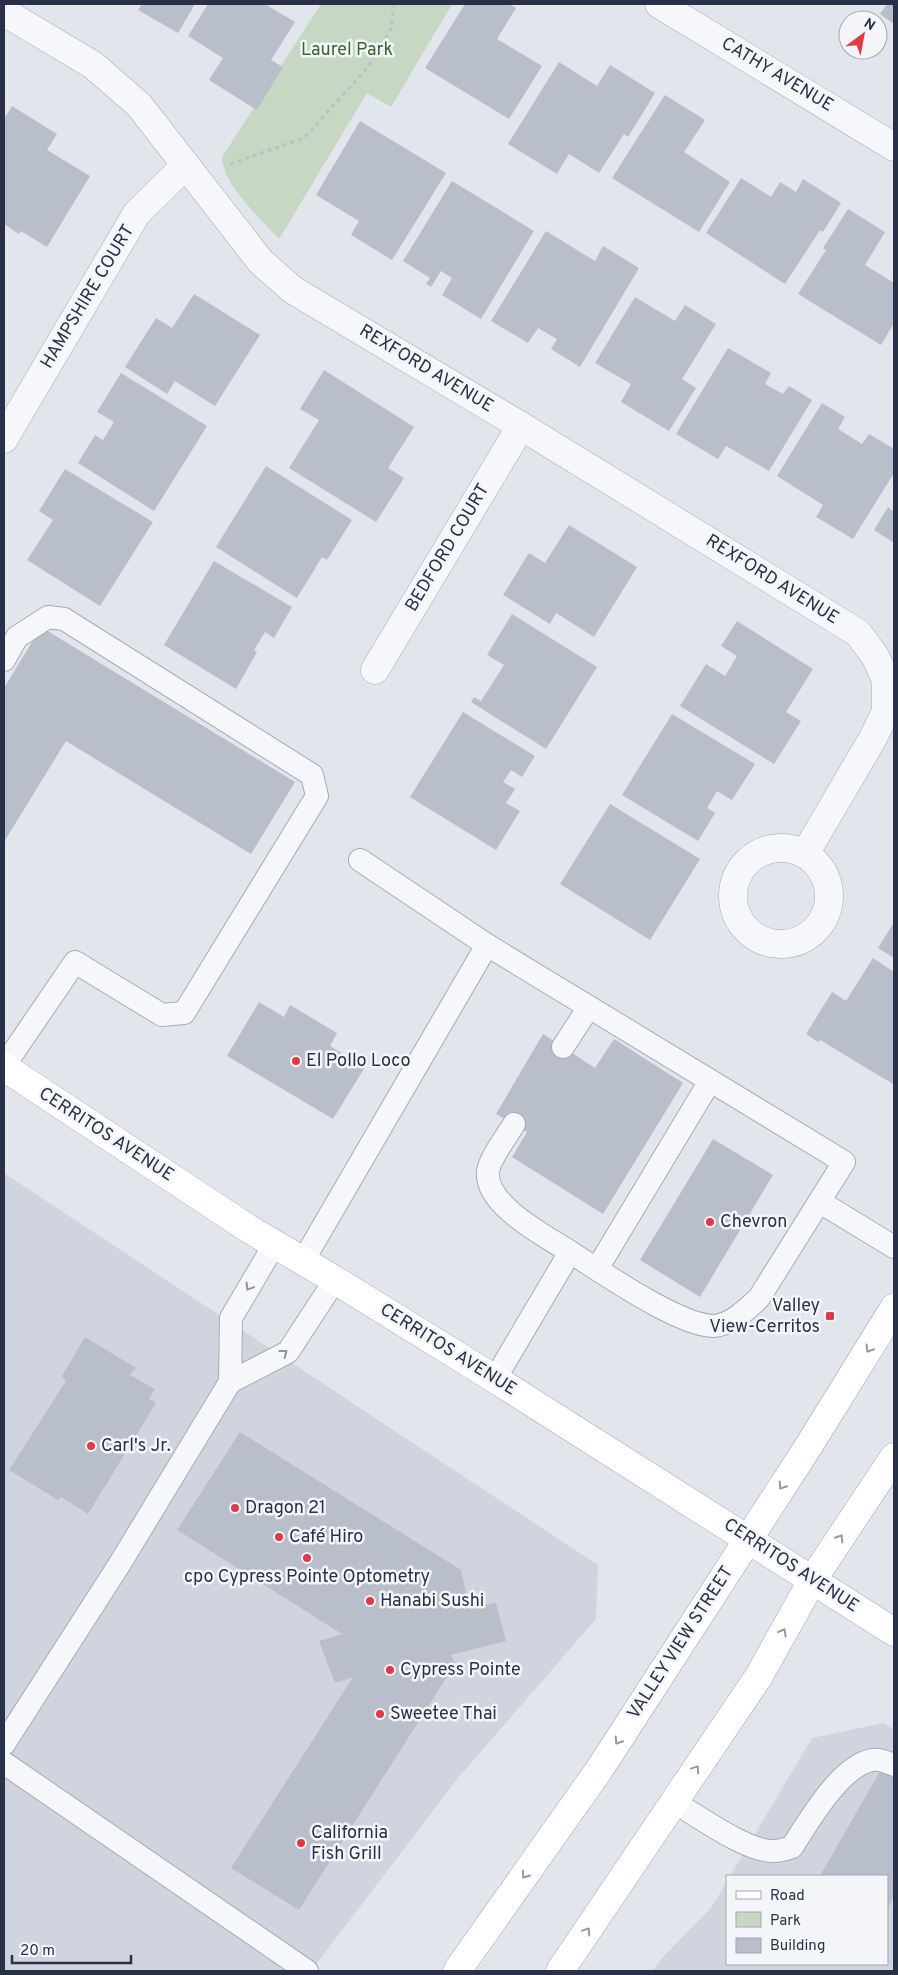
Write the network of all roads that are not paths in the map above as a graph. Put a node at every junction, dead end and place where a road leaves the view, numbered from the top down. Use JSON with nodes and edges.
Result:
{"nodes":[{"id":1,"x":659,"y":4,"type":"edge"},
{"id":2,"x":4,"y":12,"type":"edge"},
{"id":3,"x":894,"y":147,"type":"edge"},
{"id":4,"x":186,"y":165,"type":"junction"},
{"id":5,"x":521,"y":426,"type":"junction"},
{"id":6,"x":4,"y":439,"type":"edge"},
{"id":7,"x":4,"y":660,"type":"edge"},
{"id":8,"x":375,"y":670,"type":"dead end"},
{"id":9,"x":805,"y":854,"type":"dead end"},
{"id":10,"x":360,"y":860,"type":"dead end"},
{"id":11,"x":487,"y":945,"type":"junction"},
{"id":12,"x":590,"y":1007,"type":"junction"},
{"id":13,"x":563,"y":1047,"type":"dead end"},
{"id":14,"x":4,"y":1067,"type":"edge"},
{"id":15,"x":710,"y":1081,"type":"junction"},
{"id":16,"x":514,"y":1124,"type":"dead end"},
{"id":17,"x":820,"y":1202,"type":"junction"},
{"id":18,"x":274,"y":1245,"type":"junction"},
{"id":19,"x":894,"y":1247,"type":"edge"},
{"id":20,"x":570,"y":1252,"type":"junction"},
{"id":21,"x":303,"y":1261,"type":"junction"},
{"id":22,"x":597,"y":1268,"type":"junction"},
{"id":23,"x":335,"y":1280,"type":"junction"},
{"id":24,"x":894,"y":1308,"type":"edge"},
{"id":25,"x":495,"y":1379,"type":"junction"},
{"id":26,"x":230,"y":1382,"type":"junction"},
{"id":27,"x":894,"y":1457,"type":"edge"},
{"id":28,"x":748,"y":1538,"type":"junction"},
{"id":29,"x":813,"y":1579,"type":"junction"},
{"id":30,"x":894,"y":1632,"type":"edge"},
{"id":31,"x":4,"y":1744,"type":"edge"},
{"id":32,"x":4,"y":1763,"type":"edge"},
{"id":33,"x":894,"y":1765,"type":"edge"},
{"id":34,"x":674,"y":1802,"type":"junction"},
{"id":35,"x":308,"y":1971,"type":"edge"},
{"id":36,"x":457,"y":1971,"type":"edge"},
{"id":37,"x":560,"y":1971,"type":"edge"}],
"edges":[{"from":1,"to":3,"type":"street","name":"CATHY AVENUE"},
{"from":2,"to":4,"type":"street","name":"REXFORD AVENUE"},
{"from":4,"to":5,"type":"street","name":"REXFORD AVENUE"},
{"from":4,"to":6,"type":"street","name":"HAMPSHIRE COURT"},
{"from":5,"to":8,"type":"street","name":"BEDFORD COURT"},
{"from":5,"to":9,"type":"street","name":"REXFORD AVENUE"},
{"from":7,"to":14,"type":"lane"},
{"from":10,"to":11,"type":"lane"},
{"from":11,"to":12,"type":"lane"},
{"from":11,"to":21,"type":"lane"},
{"from":12,"to":13,"type":"lane"},
{"from":12,"to":15,"type":"lane"},
{"from":14,"to":18,"type":"main road","name":"CERRITOS AVENUE"},
{"from":15,"to":17,"type":"lane"},
{"from":15,"to":22,"type":"lane"},
{"from":16,"to":20,"type":"lane"},
{"from":17,"to":19,"type":"lane"},
{"from":17,"to":22,"type":"lane"},
{"from":18,"to":21,"type":"main road","name":"CERRITOS AVENUE"},
{"from":18,"to":26,"type":"lane","one_way":true},
{"from":20,"to":22,"type":"lane"},
{"from":20,"to":25,"type":"lane"},
{"from":21,"to":23,"type":"main road","name":"CERRITOS AVENUE"},
{"from":23,"to":25,"type":"main road","name":"CERRITOS AVENUE"},
{"from":26,"to":23,"type":"lane","one_way":true},
{"from":24,"to":28,"type":"main road","name":"VALLEY VIEW STREET","one_way":true},
{"from":25,"to":28,"type":"main road","name":"CERRITOS AVENUE"},
{"from":26,"to":31,"type":"lane"},
{"from":29,"to":27,"type":"main road","one_way":true},
{"from":28,"to":29,"type":"main road","name":"CERRITOS AVENUE"},
{"from":28,"to":36,"type":"main road","name":"VALLEY VIEW STREET","one_way":true},
{"from":29,"to":30,"type":"main road","name":"CERRITOS AVENUE"},
{"from":34,"to":29,"type":"main road","one_way":true},
{"from":32,"to":35,"type":"lane"},
{"from":33,"to":34,"type":"lane"},
{"from":37,"to":34,"type":"main road","one_way":true}]}
